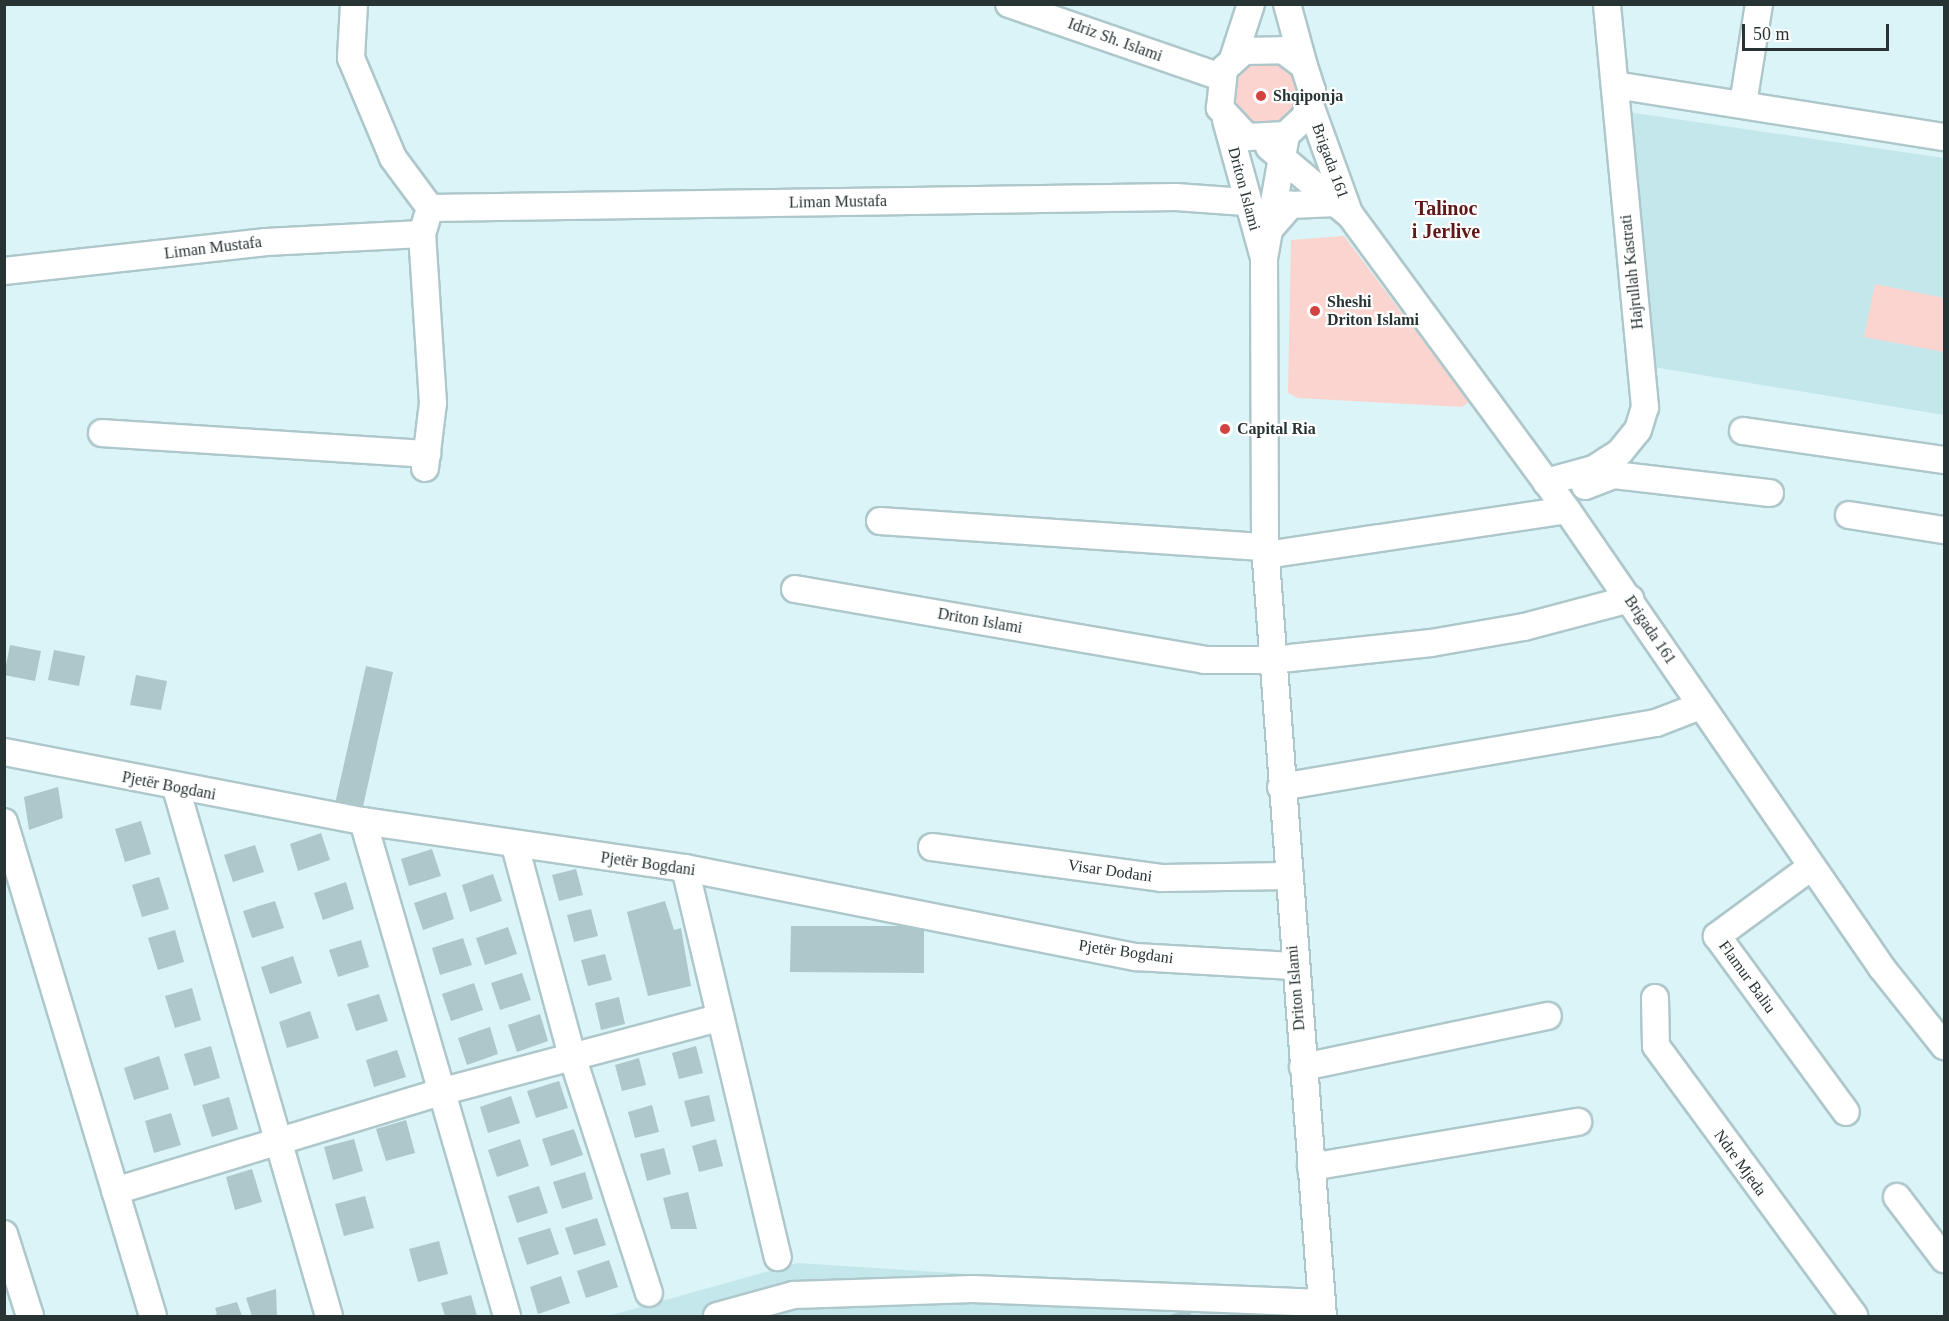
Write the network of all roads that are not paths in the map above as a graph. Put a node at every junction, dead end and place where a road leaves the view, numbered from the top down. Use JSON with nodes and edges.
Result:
{"nodes":[{"id":1,"x":354,"y":4,"type":"edge"},
{"id":2,"x":1009,"y":4,"type":"edge"},
{"id":3,"x":1251,"y":4,"type":"edge"},
{"id":4,"x":1287,"y":4,"type":"edge"},
{"id":5,"x":1607,"y":4,"type":"edge"},
{"id":6,"x":1759,"y":4,"type":"edge"},
{"id":7,"x":1304,"y":66,"type":"junction"},
{"id":8,"x":1227,"y":68,"type":"junction"},
{"id":9,"x":1615,"y":85,"type":"junction"},
{"id":10,"x":1743,"y":104,"type":"junction"},
{"id":11,"x":1310,"y":105,"type":"junction"},
{"id":12,"x":1226,"y":120,"type":"junction"},
{"id":13,"x":1944,"y":138,"type":"edge"},
{"id":14,"x":1283,"y":146,"type":"junction"},
{"id":15,"x":1245,"y":202,"type":"junction"},
{"id":16,"x":430,"y":208,"type":"junction"},
{"id":17,"x":1343,"y":209,"type":"junction"},
{"id":18,"x":1268,"y":231,"type":"junction"},
{"id":19,"x":422,"y":234,"type":"junction"},
{"id":20,"x":1264,"y":258,"type":"junction"},
{"id":21,"x":4,"y":271,"type":"edge"},
{"id":22,"x":1743,"y":431,"type":"dead end"},
{"id":23,"x":102,"y":433,"type":"dead end"},
{"id":24,"x":1944,"y":460,"type":"edge"},
{"id":25,"x":1614,"y":475,"type":"junction"},
{"id":26,"x":1748,"y":476,"type":"dead end"},
{"id":27,"x":1770,"y":494,"type":"dead end"},
{"id":28,"x":1557,"y":496,"type":"junction"},
{"id":29,"x":1849,"y":515,"type":"dead end"},
{"id":30,"x":880,"y":521,"type":"dead end"},
{"id":31,"x":1944,"y":530,"type":"edge"},
{"id":32,"x":1265,"y":551,"type":"junction"},
{"id":33,"x":795,"y":589,"type":"dead end"},
{"id":34,"x":1630,"y":599,"type":"junction"},
{"id":35,"x":1272,"y":660,"type":"junction"},
{"id":36,"x":1700,"y":706,"type":"junction"},
{"id":37,"x":4,"y":752,"type":"edge"},
{"id":38,"x":176,"y":788,"type":"junction"},
{"id":39,"x":1281,"y":788,"type":"junction"},
{"id":40,"x":363,"y":821,"type":"junction"},
{"id":41,"x":4,"y":822,"type":"edge"},
{"id":42,"x":515,"y":846,"type":"junction"},
{"id":43,"x":932,"y":847,"type":"dead end"},
{"id":44,"x":1811,"y":867,"type":"junction"},
{"id":45,"x":685,"y":868,"type":"junction"},
{"id":46,"x":1290,"y":876,"type":"junction"},
{"id":47,"x":1293,"y":966,"type":"junction"},
{"id":48,"x":1654,"y":998,"type":"dead end"},
{"id":49,"x":1548,"y":1016,"type":"dead end"},
{"id":50,"x":719,"y":1018,"type":"junction"},
{"id":51,"x":1944,"y":1046,"type":"edge"},
{"id":52,"x":572,"y":1056,"type":"junction"},
{"id":53,"x":1303,"y":1067,"type":"junction"},
{"id":54,"x":440,"y":1092,"type":"junction"},
{"id":55,"x":1846,"y":1112,"type":"dead end"},
{"id":56,"x":1578,"y":1122,"type":"dead end"},
{"id":57,"x":278,"y":1143,"type":"junction"},
{"id":58,"x":1311,"y":1167,"type":"junction"},
{"id":59,"x":115,"y":1191,"type":"junction"},
{"id":60,"x":1897,"y":1197,"type":"dead end"},
{"id":61,"x":4,"y":1234,"type":"edge"},
{"id":62,"x":778,"y":1257,"type":"dead end"},
{"id":63,"x":1944,"y":1259,"type":"edge"},
{"id":64,"x":649,"y":1293,"type":"dead end"},
{"id":65,"x":1322,"y":1310,"type":"edge"},
{"id":66,"x":30,"y":1317,"type":"edge"},
{"id":67,"x":153,"y":1317,"type":"edge"},
{"id":68,"x":329,"y":1317,"type":"edge"},
{"id":69,"x":507,"y":1317,"type":"edge"},
{"id":70,"x":717,"y":1317,"type":"edge"},
{"id":71,"x":1854,"y":1317,"type":"edge"}],
"edges":[{"from":1,"to":16,"type":"street"},
{"from":2,"to":8,"type":"street","name":"Idriz Sh. Islami"},
{"from":3,"to":8,"type":"street","name":"Driton Islami"},
{"from":4,"to":7,"type":"street"},
{"from":5,"to":9,"type":"street","name":"Hajrullah Kastrati"},
{"from":6,"to":10,"type":"street"},
{"from":7,"to":8,"type":"street"},
{"from":7,"to":11,"type":"street"},
{"from":8,"to":12,"type":"street","name":"Driton Islami"},
{"from":9,"to":10,"type":"street"},
{"from":9,"to":28,"type":"street","name":"Hajrullah Kastrati"},
{"from":10,"to":13,"type":"street"},
{"from":11,"to":14,"type":"street","name":"Driton Islami"},
{"from":11,"to":17,"type":"street","name":"Brigada 161"},
{"from":12,"to":14,"type":"street","name":"Driton Islami"},
{"from":12,"to":15,"type":"street","name":"Driton Islami"},
{"from":14,"to":17,"type":"street","name":"Brigada 161"},
{"from":14,"to":18,"type":"street","name":"Driton Islami"},
{"from":15,"to":16,"type":"street","name":"Liman Mustafa"},
{"from":15,"to":20,"type":"street","name":"Driton Islami"},
{"from":16,"to":19,"type":"street"},
{"from":17,"to":18,"type":"street"},
{"from":17,"to":28,"type":"street","name":"Brigada 161"},
{"from":18,"to":20,"type":"street","name":"Driton Islami"},
{"from":19,"to":21,"type":"street","name":"Liman Mustafa"},
{"from":19,"to":23,"type":"street"},
{"from":20,"to":32,"type":"street","name":"Driton Islami"},
{"from":22,"to":24,"type":"street"},
{"from":25,"to":26,"type":"street"},
{"from":25,"to":27,"type":"street"},
{"from":25,"to":28,"type":"street"},
{"from":28,"to":32,"type":"street"},
{"from":28,"to":34,"type":"street","name":"Brigada 161"},
{"from":29,"to":31,"type":"street"},
{"from":30,"to":32,"type":"street"},
{"from":32,"to":35,"type":"street","name":"Driton Islami"},
{"from":33,"to":35,"type":"street","name":"Driton Islami"},
{"from":34,"to":35,"type":"street"},
{"from":34,"to":36,"type":"street","name":"Brigada 161"},
{"from":35,"to":39,"type":"street","name":"Driton Islami"},
{"from":36,"to":39,"type":"street"},
{"from":36,"to":44,"type":"street","name":"Brigada 161"},
{"from":37,"to":38,"type":"street","name":"Pjetër Bogdani"},
{"from":38,"to":40,"type":"street","name":"Pjetër Bogdani"},
{"from":38,"to":57,"type":"street"},
{"from":39,"to":46,"type":"street","name":"Driton Islami"},
{"from":40,"to":42,"type":"street","name":"Pjetër Bogdani"},
{"from":40,"to":54,"type":"street"},
{"from":41,"to":59,"type":"street"},
{"from":42,"to":45,"type":"street","name":"Pjetër Bogdani"},
{"from":42,"to":52,"type":"street"},
{"from":43,"to":46,"type":"street","name":"Visar Dodani"},
{"from":44,"to":51,"type":"street","name":"Brigada 161"},
{"from":44,"to":55,"type":"street","name":"Flamur Baliu"},
{"from":45,"to":47,"type":"street","name":"Pjetër Bogdani"},
{"from":45,"to":50,"type":"street"},
{"from":46,"to":47,"type":"street","name":"Driton Islami"},
{"from":47,"to":53,"type":"street","name":"Driton Islami"},
{"from":48,"to":71,"type":"street","name":"Ndre Mjeda"},
{"from":49,"to":53,"type":"street"},
{"from":50,"to":52,"type":"street"},
{"from":50,"to":62,"type":"street"},
{"from":52,"to":54,"type":"street"},
{"from":52,"to":64,"type":"street"},
{"from":53,"to":58,"type":"street","name":"Driton Islami"},
{"from":54,"to":57,"type":"street"},
{"from":54,"to":69,"type":"street"},
{"from":56,"to":58,"type":"street"},
{"from":57,"to":59,"type":"street"},
{"from":57,"to":68,"type":"street"},
{"from":58,"to":65,"type":"street","name":"Driton Islami"},
{"from":59,"to":67,"type":"street"},
{"from":60,"to":63,"type":"street"},
{"from":61,"to":66,"type":"street"},
{"from":65,"to":70,"type":"street"}]}
